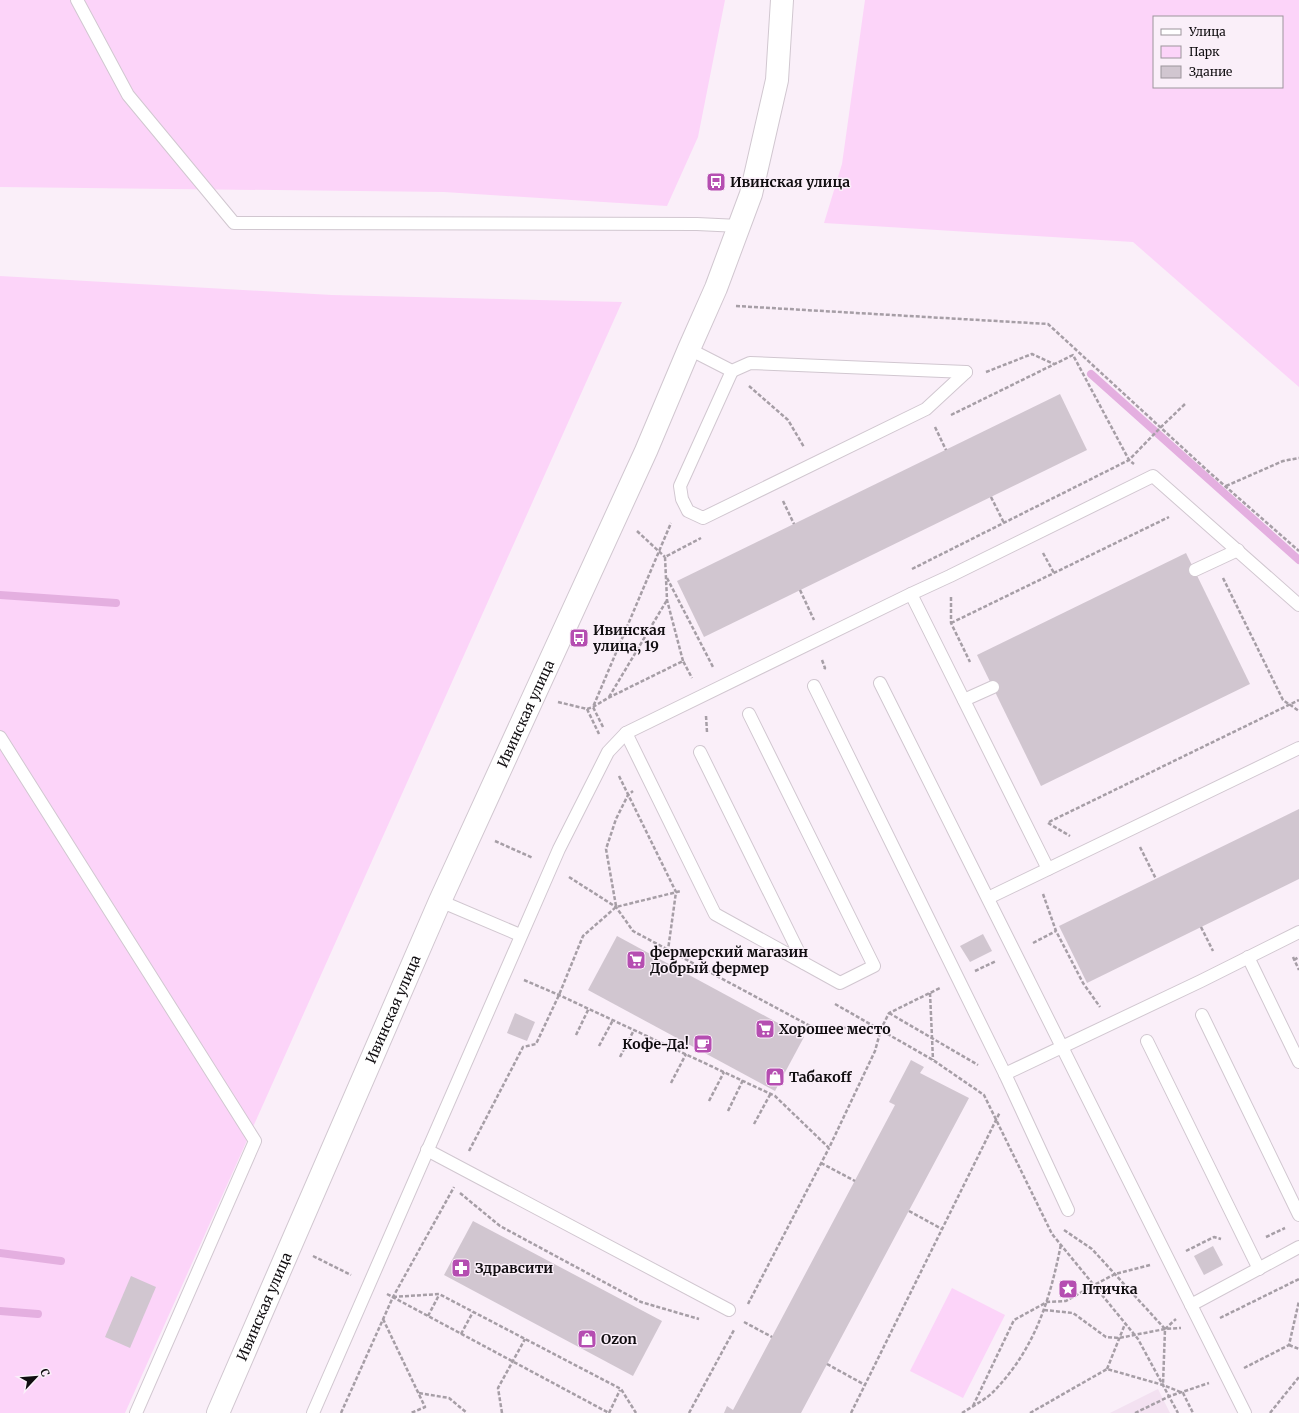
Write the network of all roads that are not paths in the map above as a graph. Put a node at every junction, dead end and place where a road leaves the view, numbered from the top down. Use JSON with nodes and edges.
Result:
{"nodes":[{"id":1,"x":76,"y":0,"type":"edge"},
{"id":2,"x":782,"y":0,"type":"edge"},
{"id":3,"x":739,"y":226,"type":"junction"},
{"id":4,"x":689,"y":349,"type":"junction"},
{"id":5,"x":732,"y":371,"type":"junction"},
{"id":6,"x":1238,"y":550,"type":"junction"},
{"id":7,"x":1194,"y":570,"type":"dead end"},
{"id":8,"x":911,"y":594,"type":"junction"},
{"id":9,"x":1299,"y":605,"type":"edge"},
{"id":10,"x":880,"y":683,"type":"dead end"},
{"id":11,"x":814,"y":686,"type":"dead end"},
{"id":12,"x":988,"y":688,"type":"road end"},
{"id":13,"x":964,"y":700,"type":"junction"},
{"id":14,"x":748,"y":714,"type":"dead end"},
{"id":15,"x":626,"y":733,"type":"junction"},
{"id":16,"x":0,"y":738,"type":"edge"},
{"id":17,"x":1299,"y":748,"type":"edge"},
{"id":18,"x":700,"y":752,"type":"dead end"},
{"id":19,"x":1048,"y":869,"type":"junction"},
{"id":20,"x":988,"y":898,"type":"junction"},
{"id":21,"x":440,"y":901,"type":"junction"},
{"id":22,"x":1299,"y":932,"type":"edge"},
{"id":23,"x":520,"y":935,"type":"junction"},
{"id":24,"x":1248,"y":957,"type":"junction"},
{"id":25,"x":804,"y":963,"type":"junction"},
{"id":26,"x":1202,"y":1015,"type":"dead end"},
{"id":27,"x":1147,"y":1041,"type":"dead end"},
{"id":28,"x":1295,"y":1046,"type":"edge"},
{"id":29,"x":1062,"y":1047,"type":"junction"},
{"id":30,"x":1299,"y":1062,"type":"edge"},
{"id":31,"x":1005,"y":1074,"type":"junction"},
{"id":32,"x":428,"y":1150,"type":"junction"},
{"id":33,"x":1068,"y":1210,"type":"dead end"},
{"id":34,"x":1299,"y":1215,"type":"edge"},
{"id":35,"x":1299,"y":1247,"type":"edge"},
{"id":36,"x":1259,"y":1269,"type":"junction"},
{"id":37,"x":1191,"y":1305,"type":"junction"},
{"id":38,"x":729,"y":1310,"type":"dead end"},
{"id":39,"x":136,"y":1413,"type":"edge"},
{"id":40,"x":218,"y":1413,"type":"edge"},
{"id":41,"x":313,"y":1413,"type":"edge"},
{"id":42,"x":1245,"y":1413,"type":"edge"}],
"edges":[{"from":1,"to":3,"type":"lane"},
{"from":2,"to":3,"type":"street","name":"Ивинская улица"},
{"from":3,"to":4,"type":"street","name":"Ивинская улица"},
{"from":4,"to":5,"type":"lane"},
{"from":4,"to":21,"type":"street","name":"Ивинская улица"},
{"from":5,"to":5,"type":"lane"},
{"from":6,"to":7,"type":"lane"},
{"from":6,"to":8,"type":"lane"},
{"from":6,"to":9,"type":"lane"},
{"from":8,"to":13,"type":"lane"},
{"from":8,"to":15,"type":"lane"},
{"from":10,"to":20,"type":"lane"},
{"from":11,"to":31,"type":"lane"},
{"from":12,"to":13,"type":"lane"},
{"from":13,"to":19,"type":"lane"},
{"from":14,"to":25,"type":"lane"},
{"from":15,"to":23,"type":"lane"},
{"from":15,"to":25,"type":"lane"},
{"from":16,"to":39,"type":"lane"},
{"from":17,"to":19,"type":"lane"},
{"from":18,"to":25,"type":"lane"},
{"from":19,"to":20,"type":"lane"},
{"from":20,"to":29,"type":"lane"},
{"from":21,"to":23,"type":"lane"},
{"from":21,"to":40,"type":"street","name":"Ивинская улица"},
{"from":22,"to":24,"type":"lane"},
{"from":23,"to":32,"type":"lane"},
{"from":24,"to":28,"type":"lane"},
{"from":24,"to":29,"type":"lane"},
{"from":26,"to":34,"type":"lane"},
{"from":27,"to":36,"type":"lane"},
{"from":28,"to":30,"type":"lane"},
{"from":29,"to":31,"type":"lane"},
{"from":29,"to":37,"type":"lane"},
{"from":31,"to":33,"type":"lane"},
{"from":32,"to":38,"type":"lane"},
{"from":32,"to":41,"type":"lane"},
{"from":35,"to":36,"type":"lane"},
{"from":36,"to":37,"type":"lane"},
{"from":37,"to":42,"type":"lane"}]}
